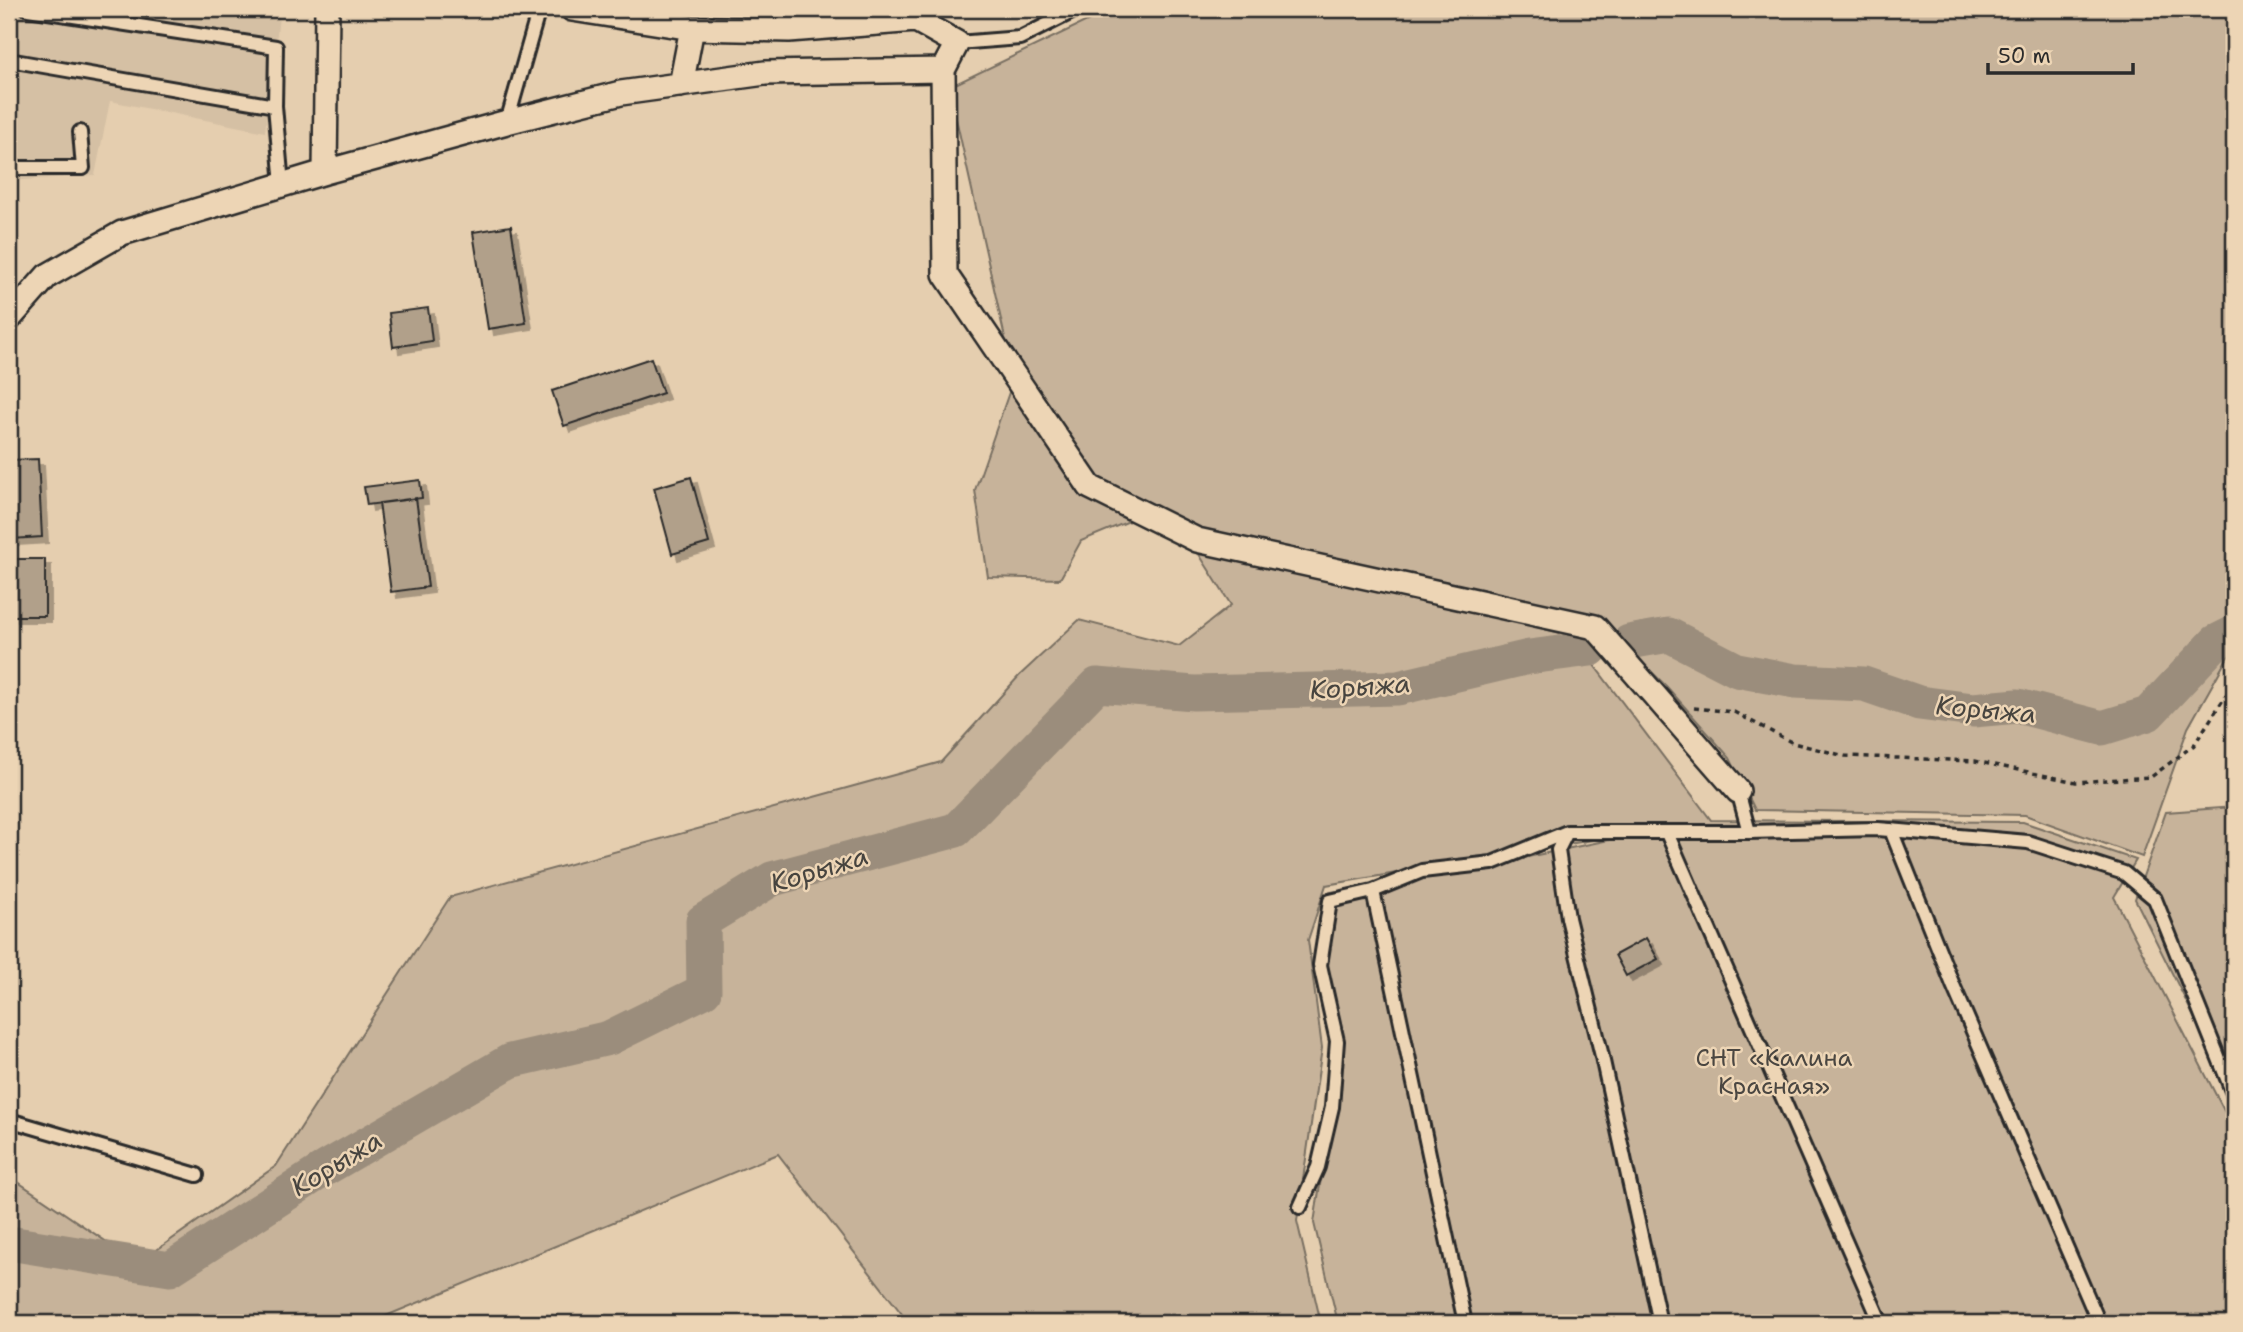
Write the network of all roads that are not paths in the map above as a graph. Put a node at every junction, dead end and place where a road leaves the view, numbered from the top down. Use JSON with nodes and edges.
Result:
{"nodes":[{"id":1,"x":28,"y":9,"type":"edge"},
{"id":2,"x":327,"y":9,"type":"edge"},
{"id":3,"x":539,"y":9,"type":"edge"},
{"id":4,"x":572,"y":9,"type":"edge"},
{"id":5,"x":1079,"y":9,"type":"edge"},
{"id":6,"x":791,"y":19,"type":"edge"},
{"id":7,"x":692,"y":28,"type":"junction"},
{"id":8,"x":957,"y":43,"type":"junction"},
{"id":9,"x":9,"y":60,"type":"edge"},
{"id":10,"x":943,"y":70,"type":"junction"},
{"id":11,"x":681,"y":85,"type":"junction"},
{"id":12,"x":275,"y":106,"type":"junction"},
{"id":13,"x":507,"y":122,"type":"junction"},
{"id":14,"x":80,"y":132,"type":"dead end"},
{"id":15,"x":9,"y":168,"type":"edge"},
{"id":16,"x":325,"y":172,"type":"junction"},
{"id":17,"x":282,"y":185,"type":"junction"},
{"id":18,"x":9,"y":319,"type":"edge"},
{"id":19,"x":1738,"y":791,"type":"joint"},
{"id":20,"x":1891,"y":830,"type":"junction"},
{"id":21,"x":1567,"y":831,"type":"junction"},
{"id":22,"x":1749,"y":832,"type":"junction"},
{"id":23,"x":1667,"y":833,"type":"junction"},
{"id":24,"x":1373,"y":891,"type":"junction"},
{"id":25,"x":2234,"y":1096,"type":"edge"},
{"id":26,"x":9,"y":1120,"type":"edge"},
{"id":27,"x":197,"y":1175,"type":"dead end"},
{"id":28,"x":1300,"y":1207,"type":"dead end"},
{"id":29,"x":1465,"y":1323,"type":"edge"},
{"id":30,"x":1660,"y":1323,"type":"edge"},
{"id":31,"x":1881,"y":1323,"type":"edge"},
{"id":32,"x":2099,"y":1323,"type":"edge"}],
"edges":[{"from":1,"to":12,"type":"lane"},
{"from":2,"to":16,"type":"street"},
{"from":3,"to":13,"type":"lane"},
{"from":4,"to":7,"type":"street"},
{"from":5,"to":8,"type":"lane"},
{"from":6,"to":7,"type":"street"},
{"from":6,"to":8,"type":"street"},
{"from":7,"to":11,"type":"street"},
{"from":8,"to":10,"type":"street"},
{"from":9,"to":12,"type":"lane"},
{"from":10,"to":11,"type":"street"},
{"from":10,"to":19,"type":"street"},
{"from":11,"to":13,"type":"street"},
{"from":12,"to":17,"type":"lane"},
{"from":13,"to":16,"type":"street"},
{"from":14,"to":15,"type":"lane"},
{"from":16,"to":17,"type":"street"},
{"from":17,"to":18,"type":"street"},
{"from":19,"to":22,"type":"lane"},
{"from":20,"to":22,"type":"lane"},
{"from":20,"to":25,"type":"lane"},
{"from":20,"to":32,"type":"lane"},
{"from":21,"to":23,"type":"lane"},
{"from":21,"to":24,"type":"lane"},
{"from":21,"to":30,"type":"lane"},
{"from":22,"to":23,"type":"lane"},
{"from":23,"to":31,"type":"lane"},
{"from":24,"to":28,"type":"lane"},
{"from":24,"to":29,"type":"lane"},
{"from":26,"to":27,"type":"lane"}]}
